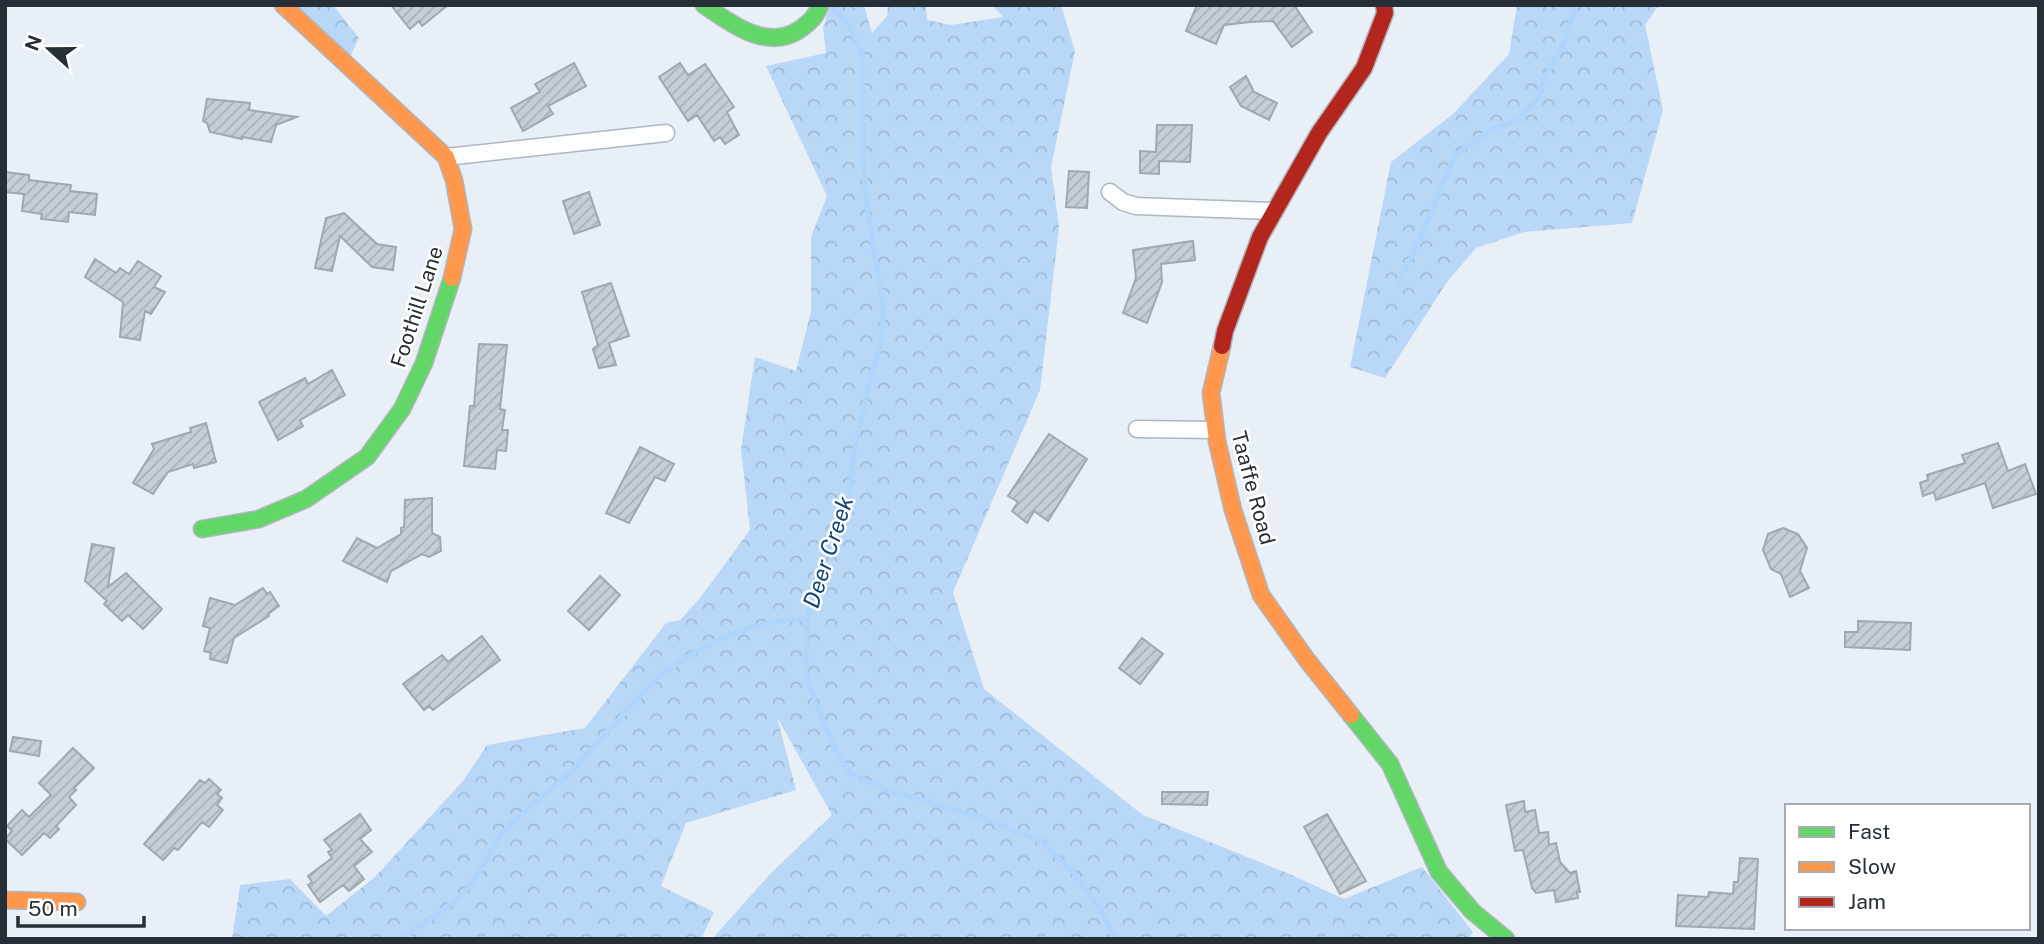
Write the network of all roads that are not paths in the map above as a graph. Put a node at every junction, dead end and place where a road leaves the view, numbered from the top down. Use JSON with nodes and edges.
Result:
{"nodes":[{"id":1,"x":283,"y":5,"type":"edge"},
{"id":2,"x":704,"y":5,"type":"edge"},
{"id":3,"x":820,"y":5,"type":"edge"},
{"id":4,"x":1384,"y":5,"type":"edge"},
{"id":5,"x":666,"y":133,"type":"dead end"},
{"id":6,"x":446,"y":157,"type":"junction"},
{"id":7,"x":1110,"y":192,"type":"dead end"},
{"id":8,"x":1275,"y":211,"type":"junction"},
{"id":9,"x":1137,"y":429,"type":"dead end"},
{"id":10,"x":1215,"y":430,"type":"junction"},
{"id":11,"x":202,"y":529,"type":"dead end"},
{"id":12,"x":5,"y":900,"type":"edge"},
{"id":13,"x":77,"y":902,"type":"dead end"},
{"id":14,"x":1506,"y":939,"type":"edge"}],
"edges":[{"from":1,"to":6,"type":"street"},
{"from":2,"to":3,"type":"street"},
{"from":4,"to":8,"type":"street","name":"Taaffe Road"},
{"from":5,"to":6,"type":"street"},
{"from":6,"to":11,"type":"street","name":"Foothill Lane"},
{"from":7,"to":8,"type":"street"},
{"from":8,"to":10,"type":"street","name":"Taaffe Road"},
{"from":9,"to":10,"type":"street"},
{"from":10,"to":14,"type":"street","name":"Taaffe Road"},
{"from":12,"to":13,"type":"street"}]}
